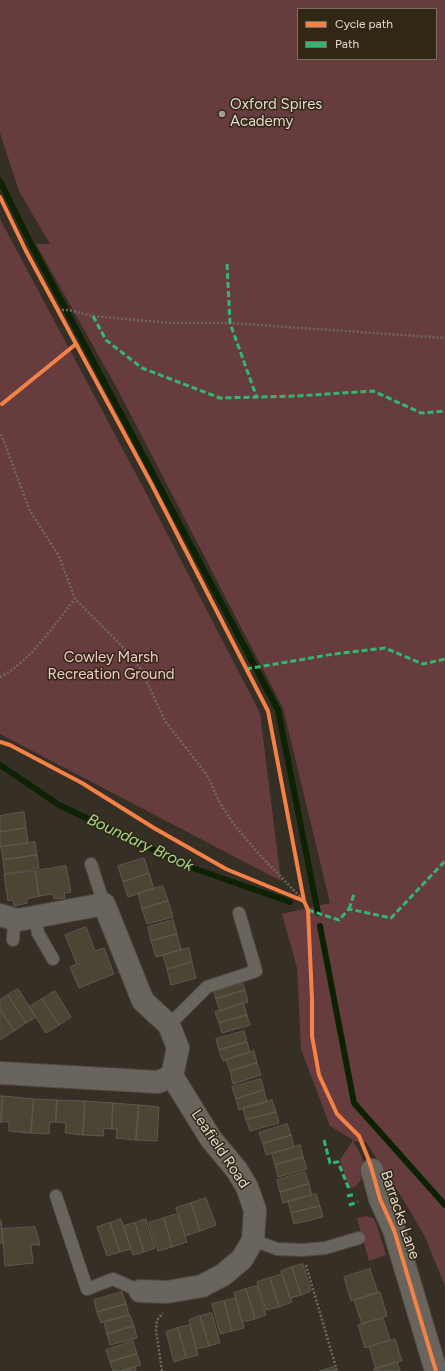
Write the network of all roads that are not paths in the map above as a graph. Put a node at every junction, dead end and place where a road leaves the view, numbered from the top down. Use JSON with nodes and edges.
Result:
{"nodes":[{"id":1,"x":91,"y":864,"type":"dead end"},
{"id":2,"x":104,"y":904,"type":"junction"},
{"id":3,"x":239,"y":913,"type":"dead end"},
{"id":4,"x":15,"y":923,"type":"edge"},
{"id":5,"x":53,"y":959,"type":"dead end"},
{"id":6,"x":169,"y":1025,"type":"junction"},
{"id":7,"x":0,"y":1073,"type":"edge"},
{"id":8,"x":172,"y":1076,"type":"junction"},
{"id":9,"x":372,"y":1170,"type":"dead end"},
{"id":10,"x":56,"y":1196,"type":"dead end"},
{"id":11,"x":359,"y":1238,"type":"dead end"},
{"id":12,"x":254,"y":1240,"type":"junction"},
{"id":13,"x":140,"y":1291,"type":"joint"},
{"id":14,"x":436,"y":1371,"type":"edge"}],
"edges":[{"from":1,"to":2,"type":"lane"},
{"from":2,"to":4,"type":"street"},
{"from":2,"to":6,"type":"street"},
{"from":3,"to":6,"type":"lane"},
{"from":4,"to":5,"type":"lane"},
{"from":6,"to":8,"type":"street"},
{"from":7,"to":8,"type":"street"},
{"from":8,"to":12,"type":"street","name":"Leafield Road"},
{"from":9,"to":14,"type":"street","name":"Barracks Lane"},
{"from":10,"to":13,"type":"lane"},
{"from":11,"to":12,"type":"lane"},
{"from":12,"to":13,"type":"street"}]}
